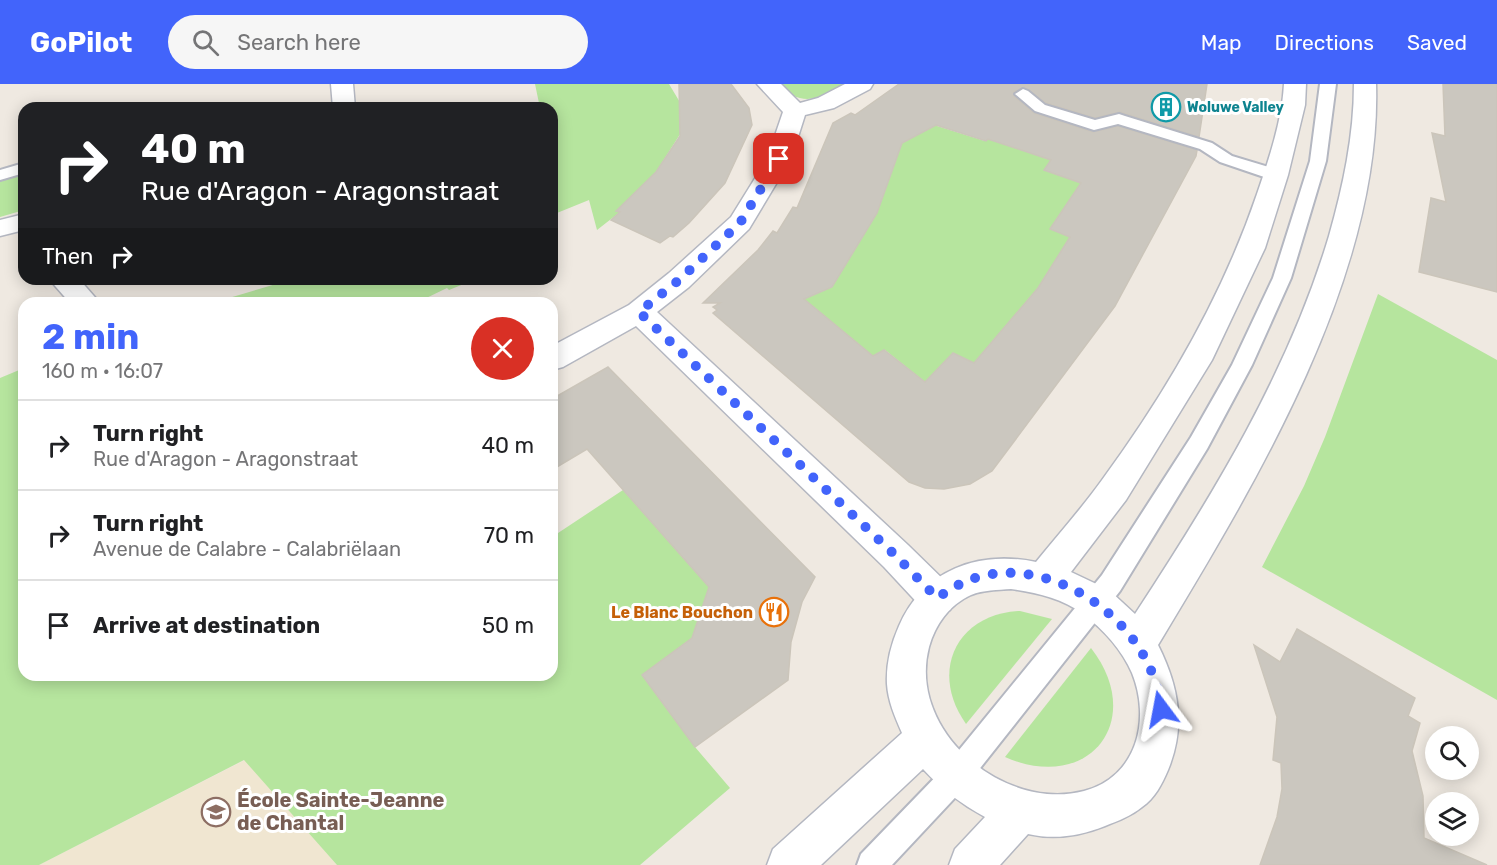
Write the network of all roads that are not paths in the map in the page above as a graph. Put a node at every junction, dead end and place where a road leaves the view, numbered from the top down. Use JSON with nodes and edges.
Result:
{"nodes":[{"id":1,"x":342,"y":84,"type":"edge"},
{"id":2,"x":768,"y":84,"type":"edge"},
{"id":3,"x":862,"y":84,"type":"edge"},
{"id":4,"x":1295,"y":84,"type":"edge"},
{"id":5,"x":1328,"y":84,"type":"edge"},
{"id":6,"x":1365,"y":84,"type":"edge"},
{"id":7,"x":1023,"y":94,"type":"dead end"},
{"id":8,"x":344,"y":102,"type":"edge"},
{"id":9,"x":795,"y":111,"type":"junction"},
{"id":10,"x":18,"y":170,"type":"edge"},
{"id":11,"x":0,"y":175,"type":"edge"},
{"id":12,"x":1276,"y":175,"type":"junction"},
{"id":13,"x":69,"y":285,"type":"edge"},
{"id":14,"x":80,"y":297,"type":"edge"},
{"id":15,"x":639,"y":312,"type":"junction"},
{"id":16,"x":558,"y":356,"type":"edge"},
{"id":17,"x":1045,"y":578,"type":"junction"},
{"id":18,"x":937,"y":598,"type":"junction"},
{"id":19,"x":1096,"y":602,"type":"junction"},
{"id":20,"x":1137,"y":645,"type":"junction"},
{"id":21,"x":925,"y":739,"type":"junction"},
{"id":22,"x":956,"y":776,"type":"junction"},
{"id":23,"x":1019,"y":812,"type":"junction"},
{"id":24,"x":789,"y":865,"type":"edge"},
{"id":25,"x":872,"y":865,"type":"edge"},
{"id":26,"x":971,"y":865,"type":"edge"}],
"edges":[{"from":1,"to":8,"type":"main road"},
{"from":2,"to":9,"type":"main road"},
{"from":3,"to":9,"type":"main road"},
{"from":4,"to":12,"type":"main road"},
{"from":5,"to":19,"type":"lane"},
{"from":6,"to":20,"type":"main road"},
{"from":7,"to":12,"type":"lane"},
{"from":9,"to":15,"type":"main road"},
{"from":10,"to":11,"type":"lane"},
{"from":12,"to":17,"type":"main road"},
{"from":13,"to":14,"type":"main road"},
{"from":15,"to":16,"type":"main road"},
{"from":15,"to":18,"type":"main road"},
{"from":17,"to":18,"type":"main road"},
{"from":17,"to":19,"type":"main road"},
{"from":18,"to":21,"type":"main road"},
{"from":19,"to":20,"type":"main road"},
{"from":19,"to":22,"type":"lane"},
{"from":20,"to":23,"type":"main road"},
{"from":21,"to":22,"type":"main road"},
{"from":21,"to":24,"type":"main road"},
{"from":22,"to":23,"type":"main road"},
{"from":22,"to":25,"type":"lane"},
{"from":23,"to":26,"type":"main road"}]}
